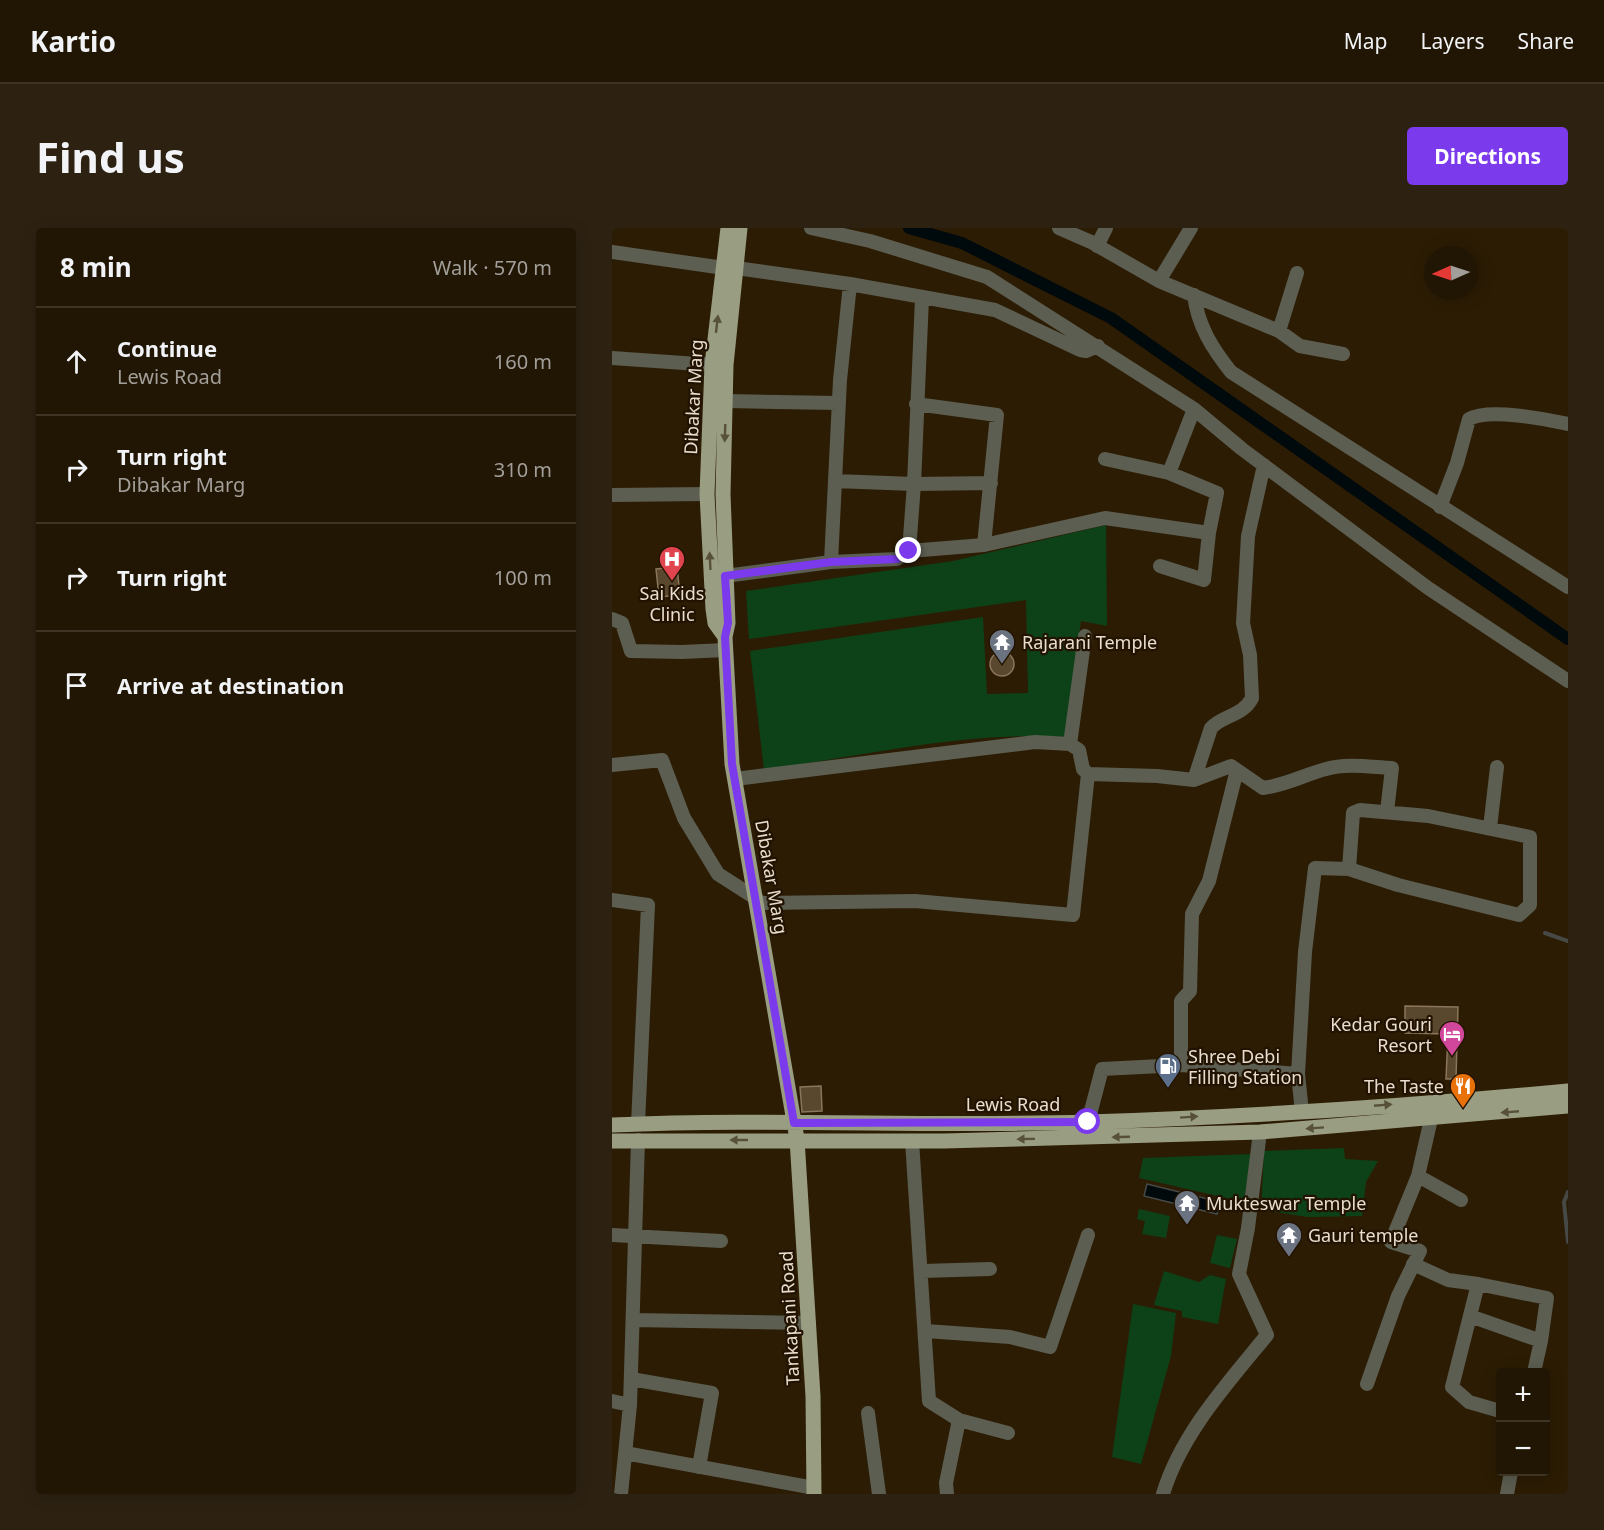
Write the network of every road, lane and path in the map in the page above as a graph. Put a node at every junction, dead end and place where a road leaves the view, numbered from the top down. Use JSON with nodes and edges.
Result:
{"nodes":[{"id":1,"x":728,"y":228,"type":"edge"},
{"id":2,"x":740,"y":228,"type":"edge"},
{"id":3,"x":811,"y":228,"type":"edge"},
{"id":4,"x":1059,"y":228,"type":"edge"},
{"id":5,"x":1106,"y":228,"type":"edge"},
{"id":6,"x":1191,"y":228,"type":"edge"},
{"id":7,"x":1098,"y":246,"type":"junction"},
{"id":8,"x":612,"y":252,"type":"edge"},
{"id":9,"x":730,"y":268,"type":"junction"},
{"id":10,"x":1297,"y":273,"type":"dead end"},
{"id":11,"x":1159,"y":281,"type":"junction"},
{"id":12,"x":850,"y":284,"type":"junction"},
{"id":13,"x":1194,"y":296,"type":"junction"},
{"id":14,"x":922,"y":298,"type":"junction"},
{"id":15,"x":1279,"y":331,"type":"junction"},
{"id":16,"x":1098,"y":346,"type":"junction"},
{"id":17,"x":1343,"y":354,"type":"dead end"},
{"id":18,"x":612,"y":358,"type":"edge"},
{"id":19,"x":712,"y":365,"type":"junction"},
{"id":20,"x":726,"y":401,"type":"junction"},
{"id":21,"x":839,"y":403,"type":"junction"},
{"id":22,"x":916,"y":404,"type":"junction"},
{"id":23,"x":1194,"y":409,"type":"junction"},
{"id":24,"x":1568,"y":424,"type":"edge"},
{"id":25,"x":1105,"y":459,"type":"dead end"},
{"id":26,"x":1264,"y":465,"type":"junction"},
{"id":27,"x":1169,"y":473,"type":"junction"},
{"id":28,"x":835,"y":482,"type":"junction"},
{"id":29,"x":991,"y":483,"type":"junction"},
{"id":30,"x":914,"y":484,"type":"junction"},
{"id":31,"x":707,"y":494,"type":"junction"},
{"id":32,"x":612,"y":495,"type":"edge"},
{"id":33,"x":1440,"y":507,"type":"junction"},
{"id":34,"x":1209,"y":533,"type":"junction"},
{"id":35,"x":984,"y":545,"type":"junction"},
{"id":36,"x":909,"y":551,"type":"junction"},
{"id":37,"x":831,"y":562,"type":"junction"},
{"id":38,"x":1160,"y":566,"type":"dead end"},
{"id":39,"x":725,"y":576,"type":"junction"},
{"id":40,"x":1568,"y":587,"type":"edge"},
{"id":41,"x":612,"y":619,"type":"edge"},
{"id":42,"x":1085,"y":636,"type":"dead end"},
{"id":43,"x":725,"y":643,"type":"junction"},
{"id":44,"x":1568,"y":681,"type":"edge"},
{"id":45,"x":1070,"y":744,"type":"junction"},
{"id":46,"x":612,"y":765,"type":"edge"},
{"id":47,"x":1497,"y":767,"type":"dead end"},
{"id":48,"x":1237,"y":770,"type":"junction"},
{"id":49,"x":1088,"y":774,"type":"junction"},
{"id":50,"x":735,"y":779,"type":"junction"},
{"id":51,"x":1194,"y":780,"type":"junction"},
{"id":52,"x":1387,"y":812,"type":"junction"},
{"id":53,"x":1490,"y":828,"type":"junction"},
{"id":54,"x":1349,"y":869,"type":"junction"},
{"id":55,"x":612,"y":900,"type":"edge"},
{"id":56,"x":757,"y":901,"type":"junction"},
{"id":57,"x":1181,"y":1065,"type":"junction"},
{"id":58,"x":1298,"y":1074,"type":"junction"},
{"id":59,"x":1568,"y":1091,"type":"edge"},
{"id":60,"x":1420,"y":1102,"type":"junction"},
{"id":61,"x":1568,"y":1106,"type":"edge"},
{"id":62,"x":1302,"y":1112,"type":"junction"},
{"id":63,"x":1431,"y":1119,"type":"junction"},
{"id":64,"x":1088,"y":1122,"type":"junction"},
{"id":65,"x":794,"y":1123,"type":"junction"},
{"id":66,"x":639,"y":1124,"type":"junction"},
{"id":67,"x":612,"y":1125,"type":"edge"},
{"id":68,"x":1260,"y":1132,"type":"junction"},
{"id":69,"x":638,"y":1140,"type":"junction"},
{"id":70,"x":797,"y":1140,"type":"junction"},
{"id":71,"x":612,"y":1141,"type":"edge"},
{"id":72,"x":912,"y":1141,"type":"junction"},
{"id":73,"x":1418,"y":1176,"type":"junction"},
{"id":74,"x":1461,"y":1200,"type":"dead end"},
{"id":75,"x":612,"y":1235,"type":"edge"},
{"id":76,"x":1088,"y":1235,"type":"dead end"},
{"id":77,"x":635,"y":1238,"type":"junction"},
{"id":78,"x":721,"y":1241,"type":"dead end"},
{"id":79,"x":1413,"y":1264,"type":"junction"},
{"id":80,"x":990,"y":1269,"type":"dead end"},
{"id":81,"x":922,"y":1271,"type":"junction"},
{"id":82,"x":1478,"y":1284,"type":"junction"},
{"id":83,"x":1470,"y":1316,"type":"junction"},
{"id":84,"x":633,"y":1320,"type":"junction"},
{"id":85,"x":809,"y":1323,"type":"junction"},
{"id":86,"x":926,"y":1332,"type":"junction"},
{"id":87,"x":1541,"y":1341,"type":"junction"},
{"id":88,"x":1535,"y":1368,"type":"edge"},
{"id":89,"x":631,"y":1378,"type":"junction"},
{"id":90,"x":1367,"y":1384,"type":"dead end"},
{"id":91,"x":612,"y":1401,"type":"edge"},
{"id":92,"x":630,"y":1405,"type":"junction"},
{"id":93,"x":1496,"y":1410,"type":"edge"},
{"id":94,"x":868,"y":1413,"type":"dead end"},
{"id":95,"x":959,"y":1420,"type":"junction"},
{"id":96,"x":1008,"y":1433,"type":"dead end"},
{"id":97,"x":625,"y":1453,"type":"junction"},
{"id":98,"x":699,"y":1467,"type":"junction"},
{"id":99,"x":1510,"y":1476,"type":"edge"},
{"id":100,"x":814,"y":1491,"type":"edge"},
{"id":101,"x":621,"y":1494,"type":"edge"},
{"id":102,"x":879,"y":1494,"type":"edge"},
{"id":103,"x":947,"y":1494,"type":"edge"},
{"id":104,"x":1163,"y":1494,"type":"edge"},
{"id":105,"x":1507,"y":1494,"type":"edge"}],
"edges":[{"from":1,"to":9,"type":"main road","name":"Dibakar Marg"},
{"from":2,"to":9,"type":"main road","name":"Dibakar Marg"},
{"from":3,"to":16,"type":"street"},
{"from":4,"to":7,"type":"street"},
{"from":5,"to":7,"type":"street"},
{"from":6,"to":11,"type":"street"},
{"from":7,"to":11,"type":"street"},
{"from":8,"to":9,"type":"street"},
{"from":9,"to":12,"type":"street"},
{"from":19,"to":9,"type":"main road","name":"Dibakar Marg","one_way":true},
{"from":9,"to":20,"type":"main road","name":"Dibakar Marg"},
{"from":10,"to":15,"type":"street"},
{"from":11,"to":13,"type":"street"},
{"from":12,"to":14,"type":"street"},
{"from":12,"to":21,"type":"street"},
{"from":13,"to":15,"type":"street"},
{"from":13,"to":33,"type":"street"},
{"from":14,"to":16,"type":"street"},
{"from":14,"to":22,"type":"street"},
{"from":15,"to":17,"type":"street"},
{"from":16,"to":23,"type":"street"},
{"from":18,"to":19,"type":"street"},
{"from":19,"to":31,"type":"main road","name":"Dibakar Marg"},
{"from":20,"to":21,"type":"street"},
{"from":20,"to":39,"type":"main road","name":"Dibakar Marg","one_way":true},
{"from":21,"to":28,"type":"street"},
{"from":22,"to":29,"type":"street"},
{"from":22,"to":30,"type":"street"},
{"from":23,"to":26,"type":"street"},
{"from":23,"to":27,"type":"street"},
{"from":24,"to":33,"type":"street"},
{"from":25,"to":27,"type":"street"},
{"from":26,"to":44,"type":"street"},
{"from":26,"to":51,"type":"street"},
{"from":27,"to":34,"type":"street"},
{"from":28,"to":30,"type":"street"},
{"from":28,"to":37,"type":"street"},
{"from":29,"to":30,"type":"street"},
{"from":29,"to":35,"type":"street"},
{"from":30,"to":36,"type":"street"},
{"from":31,"to":32,"type":"street"},
{"from":43,"to":31,"type":"main road","name":"Dibakar Marg","one_way":true},
{"from":33,"to":40,"type":"street"},
{"from":34,"to":35,"type":"street"},
{"from":34,"to":38,"type":"street"},
{"from":35,"to":36,"type":"street"},
{"from":36,"to":37,"type":"street"},
{"from":37,"to":39,"type":"street"},
{"from":39,"to":43,"type":"main road","name":"Dibakar Marg"},
{"from":41,"to":43,"type":"street"},
{"from":42,"to":45,"type":"street"},
{"from":43,"to":50,"type":"main road","name":"Dibakar Marg"},
{"from":45,"to":49,"type":"street"},
{"from":45,"to":50,"type":"street"},
{"from":46,"to":56,"type":"street"},
{"from":47,"to":53,"type":"street"},
{"from":48,"to":51,"type":"street"},
{"from":48,"to":52,"type":"street"},
{"from":48,"to":57,"type":"street"},
{"from":49,"to":51,"type":"street"},
{"from":49,"to":56,"type":"street"},
{"from":50,"to":56,"type":"main road","name":"Dibakar Marg"},
{"from":52,"to":53,"type":"street"},
{"from":52,"to":54,"type":"street"},
{"from":53,"to":54,"type":"street"},
{"from":54,"to":58,"type":"street"},
{"from":55,"to":66,"type":"street"},
{"from":56,"to":65,"type":"main road","name":"Dibakar Marg"},
{"from":57,"to":58,"type":"street"},
{"from":57,"to":64,"type":"street"},
{"from":58,"to":62,"type":"street"},
{"from":59,"to":60,"type":"main road","name":"Lewis Road"},
{"from":62,"to":60,"type":"main road","name":"Lewis Road","one_way":true},
{"from":60,"to":63,"type":"street"},
{"from":61,"to":63,"type":"main road","name":"Lewis Road","one_way":true},
{"from":64,"to":62,"type":"main road","name":"Lewis Road","one_way":true},
{"from":63,"to":68,"type":"main road","name":"Lewis Road","one_way":true},
{"from":63,"to":73,"type":"street"},
{"from":64,"to":65,"type":"main road","name":"Lewis Road"},
{"from":65,"to":66,"type":"main road"},
{"from":65,"to":70,"type":"main road","name":"Dibakar Marg"},
{"from":66,"to":67,"type":"main road"},
{"from":68,"to":72,"type":"main road","name":"Lewis Road","one_way":true},
{"from":68,"to":104,"type":"street"},
{"from":70,"to":69,"type":"main road","one_way":true},
{"from":69,"to":71,"type":"main road"},
{"from":69,"to":77,"type":"street"},
{"from":70,"to":72,"type":"main road","name":"Lewis Road"},
{"from":70,"to":85,"type":"main road","name":"Tankapani Road"},
{"from":72,"to":81,"type":"street"},
{"from":73,"to":74,"type":"street"},
{"from":73,"to":79,"type":"street"},
{"from":75,"to":77,"type":"street"},
{"from":76,"to":86,"type":"street"},
{"from":77,"to":78,"type":"street"},
{"from":77,"to":84,"type":"street"},
{"from":79,"to":82,"type":"street"},
{"from":79,"to":90,"type":"street"},
{"from":80,"to":81,"type":"street"},
{"from":81,"to":86,"type":"street"},
{"from":82,"to":83,"type":"street"},
{"from":82,"to":87,"type":"street"},
{"from":83,"to":87,"type":"street"},
{"from":83,"to":93,"type":"street"},
{"from":84,"to":85,"type":"street"},
{"from":84,"to":89,"type":"street"},
{"from":85,"to":100,"type":"main road","name":"Tankapani Road"},
{"from":86,"to":95,"type":"street"},
{"from":87,"to":88,"type":"street"},
{"from":89,"to":92,"type":"street"},
{"from":89,"to":98,"type":"street"},
{"from":91,"to":92,"type":"street"},
{"from":92,"to":97,"type":"street"},
{"from":94,"to":102,"type":"street"},
{"from":95,"to":96,"type":"street"},
{"from":95,"to":103,"type":"street"},
{"from":97,"to":98,"type":"street"},
{"from":97,"to":101,"type":"street"},
{"from":98,"to":100,"type":"street"},
{"from":99,"to":105,"type":"street"}]}
